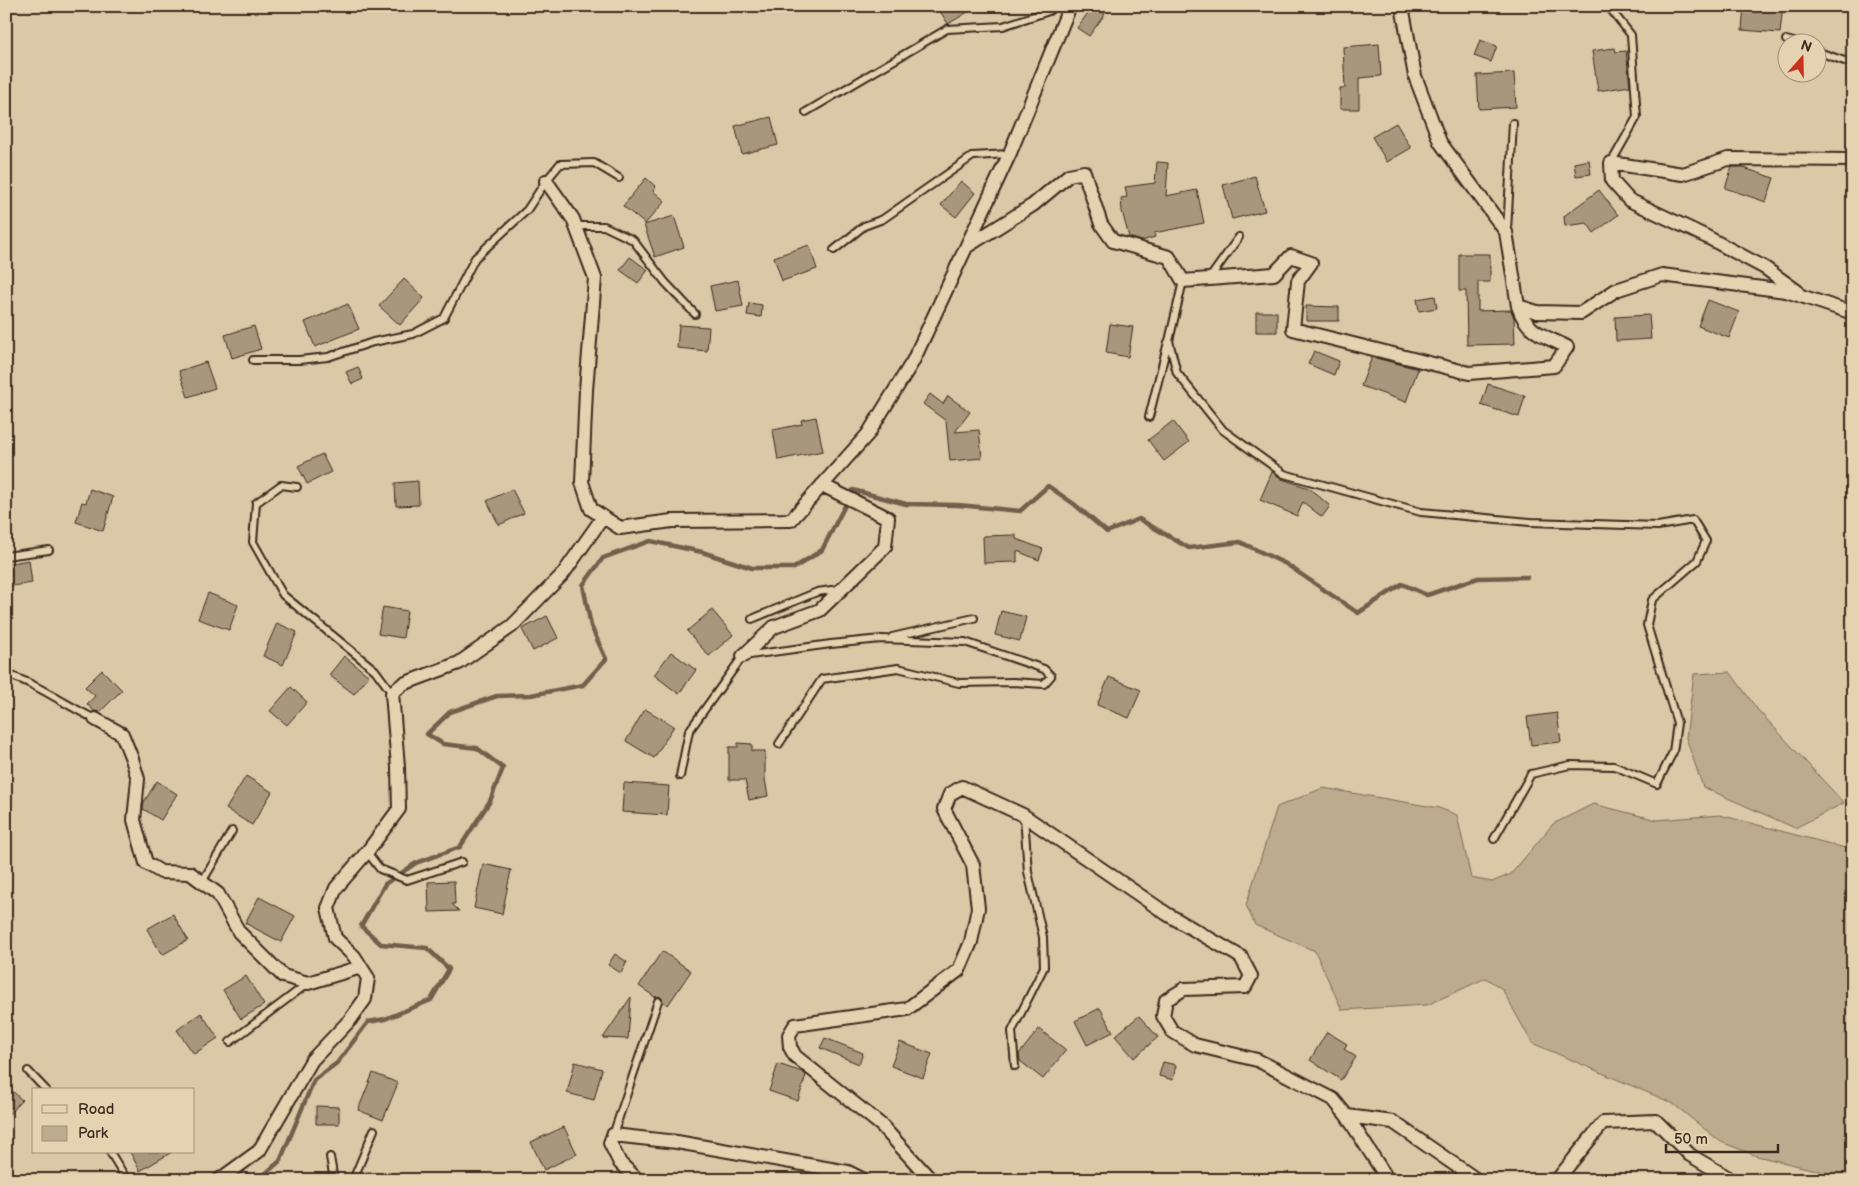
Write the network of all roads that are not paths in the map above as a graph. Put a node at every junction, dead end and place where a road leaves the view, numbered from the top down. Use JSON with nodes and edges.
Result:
{"nodes":[{"id":1,"x":1055,"y":6,"type":"edge"},
{"id":2,"x":1070,"y":6,"type":"edge"},
{"id":3,"x":1402,"y":6,"type":"edge"},
{"id":4,"x":1608,"y":6,"type":"edge"},
{"id":5,"x":1826,"y":55,"type":"edge"},
{"id":6,"x":1853,"y":64,"type":"edge"},
{"id":7,"x":806,"y":112,"type":"dead end"},
{"id":8,"x":1513,"y":123,"type":"dead end"},
{"id":9,"x":1010,"y":154,"type":"junction"},
{"id":10,"x":1853,"y":160,"type":"edge"},
{"id":11,"x":1611,"y":163,"type":"junction"},
{"id":12,"x":619,"y":178,"type":"dead end"},
{"id":13,"x":546,"y":180,"type":"junction"},
{"id":14,"x":575,"y":226,"type":"junction"},
{"id":15,"x":1506,"y":232,"type":"junction"},
{"id":16,"x":1239,"y":237,"type":"dead end"},
{"id":17,"x":966,"y":247,"type":"junction"},
{"id":18,"x":834,"y":250,"type":"dead end"},
{"id":19,"x":1209,"y":280,"type":"junction"},
{"id":20,"x":1183,"y":281,"type":"junction"},
{"id":21,"x":1806,"y":298,"type":"junction"},
{"id":22,"x":1518,"y":306,"type":"junction"},
{"id":23,"x":1853,"y":313,"type":"edge"},
{"id":24,"x":695,"y":314,"type":"dead end"},
{"id":25,"x":1169,"y":341,"type":"junction"},
{"id":26,"x":253,"y":360,"type":"dead end"},
{"id":27,"x":1149,"y":417,"type":"dead end"},
{"id":28,"x":822,"y":485,"type":"junction"},
{"id":29,"x":297,"y":487,"type":"dead end"},
{"id":30,"x":603,"y":517,"type":"junction"},
{"id":31,"x":49,"y":550,"type":"dead end"},
{"id":32,"x":6,"y":556,"type":"edge"},
{"id":33,"x":843,"y":588,"type":"junction"},
{"id":34,"x":974,"y":618,"type":"dead end"},
{"id":35,"x":752,"y":619,"type":"dead end"},
{"id":36,"x":881,"y":639,"type":"junction"},
{"id":37,"x":743,"y":656,"type":"junction"},
{"id":38,"x":6,"y":674,"type":"edge"},
{"id":39,"x":392,"y":693,"type":"junction"},
{"id":40,"x":95,"y":719,"type":"joint"},
{"id":41,"x":779,"y":744,"type":"dead end"},
{"id":42,"x":680,"y":776,"type":"dead end"},
{"id":43,"x":1024,"y":815,"type":"junction"},
{"id":44,"x":232,"y":831,"type":"dead end"},
{"id":45,"x":1494,"y":839,"type":"dead end"},
{"id":46,"x":367,"y":852,"type":"junction"},
{"id":47,"x":462,"y":862,"type":"dead end"},
{"id":48,"x":202,"y":882,"type":"junction"},
{"id":49,"x":361,"y":967,"type":"junction"},
{"id":50,"x":308,"y":983,"type":"junction"},
{"id":51,"x":658,"y":1001,"type":"dead end"},
{"id":52,"x":230,"y":1042,"type":"dead end"},
{"id":53,"x":1015,"y":1066,"type":"dead end"},
{"id":54,"x":28,"y":1071,"type":"dead end"},
{"id":55,"x":44,"y":1088,"type":"edge"},
{"id":56,"x":1348,"y":1116,"type":"junction"},
{"id":57,"x":374,"y":1130,"type":"dead end"},
{"id":58,"x":613,"y":1135,"type":"junction"},
{"id":59,"x":111,"y":1154,"type":"edge"},
{"id":60,"x":330,"y":1157,"type":"dead end"},
{"id":61,"x":127,"y":1180,"type":"edge"},
{"id":62,"x":219,"y":1180,"type":"edge"},
{"id":63,"x":334,"y":1180,"type":"edge"},
{"id":64,"x":353,"y":1180,"type":"edge"},
{"id":65,"x":638,"y":1180,"type":"edge"},
{"id":66,"x":864,"y":1180,"type":"edge"},
{"id":67,"x":932,"y":1180,"type":"edge"},
{"id":68,"x":1388,"y":1180,"type":"edge"},
{"id":69,"x":1477,"y":1180,"type":"edge"},
{"id":70,"x":1557,"y":1180,"type":"edge"},
{"id":71,"x":1732,"y":1180,"type":"edge"}],
"edges":[{"from":1,"to":7,"type":"lane"},
{"from":2,"to":9,"type":"street"},
{"from":3,"to":15,"type":"street"},
{"from":4,"to":11,"type":"lane"},
{"from":5,"to":6,"type":"lane"},
{"from":8,"to":15,"type":"lane"},
{"from":9,"to":17,"type":"street"},
{"from":9,"to":18,"type":"lane"},
{"from":10,"to":11,"type":"street"},
{"from":11,"to":21,"type":"street"},
{"from":12,"to":13,"type":"lane"},
{"from":13,"to":14,"type":"street"},
{"from":13,"to":26,"type":"lane"},
{"from":14,"to":24,"type":"lane"},
{"from":14,"to":30,"type":"street"},
{"from":15,"to":22,"type":"street"},
{"from":16,"to":19,"type":"lane"},
{"from":17,"to":20,"type":"street"},
{"from":17,"to":28,"type":"street"},
{"from":19,"to":20,"type":"street"},
{"from":19,"to":22,"type":"street"},
{"from":20,"to":25,"type":"lane"},
{"from":21,"to":22,"type":"street"},
{"from":21,"to":23,"type":"street"},
{"from":25,"to":27,"type":"lane"},
{"from":25,"to":45,"type":"lane"},
{"from":28,"to":30,"type":"street"},
{"from":28,"to":33,"type":"street"},
{"from":29,"to":39,"type":"lane"},
{"from":30,"to":39,"type":"street"},
{"from":31,"to":32,"type":"lane"},
{"from":33,"to":35,"type":"lane"},
{"from":33,"to":37,"type":"street"},
{"from":34,"to":36,"type":"lane"},
{"from":36,"to":37,"type":"lane"},
{"from":36,"to":41,"type":"lane"},
{"from":37,"to":42,"type":"lane"},
{"from":38,"to":40,"type":"lane"},
{"from":39,"to":46,"type":"street"},
{"from":40,"to":48,"type":"street"},
{"from":43,"to":53,"type":"lane"},
{"from":43,"to":56,"type":"street"},
{"from":43,"to":67,"type":"street"},
{"from":44,"to":48,"type":"lane"},
{"from":46,"to":47,"type":"lane"},
{"from":46,"to":49,"type":"street"},
{"from":48,"to":50,"type":"street"},
{"from":49,"to":50,"type":"street"},
{"from":49,"to":62,"type":"street"},
{"from":50,"to":52,"type":"lane"},
{"from":51,"to":58,"type":"lane"},
{"from":54,"to":55,"type":"lane"},
{"from":56,"to":68,"type":"street"},
{"from":56,"to":69,"type":"street"},
{"from":57,"to":64,"type":"lane"},
{"from":58,"to":65,"type":"street"},
{"from":58,"to":66,"type":"street"},
{"from":59,"to":61,"type":"lane"},
{"from":60,"to":63,"type":"lane"},
{"from":70,"to":71,"type":"street"}]}
